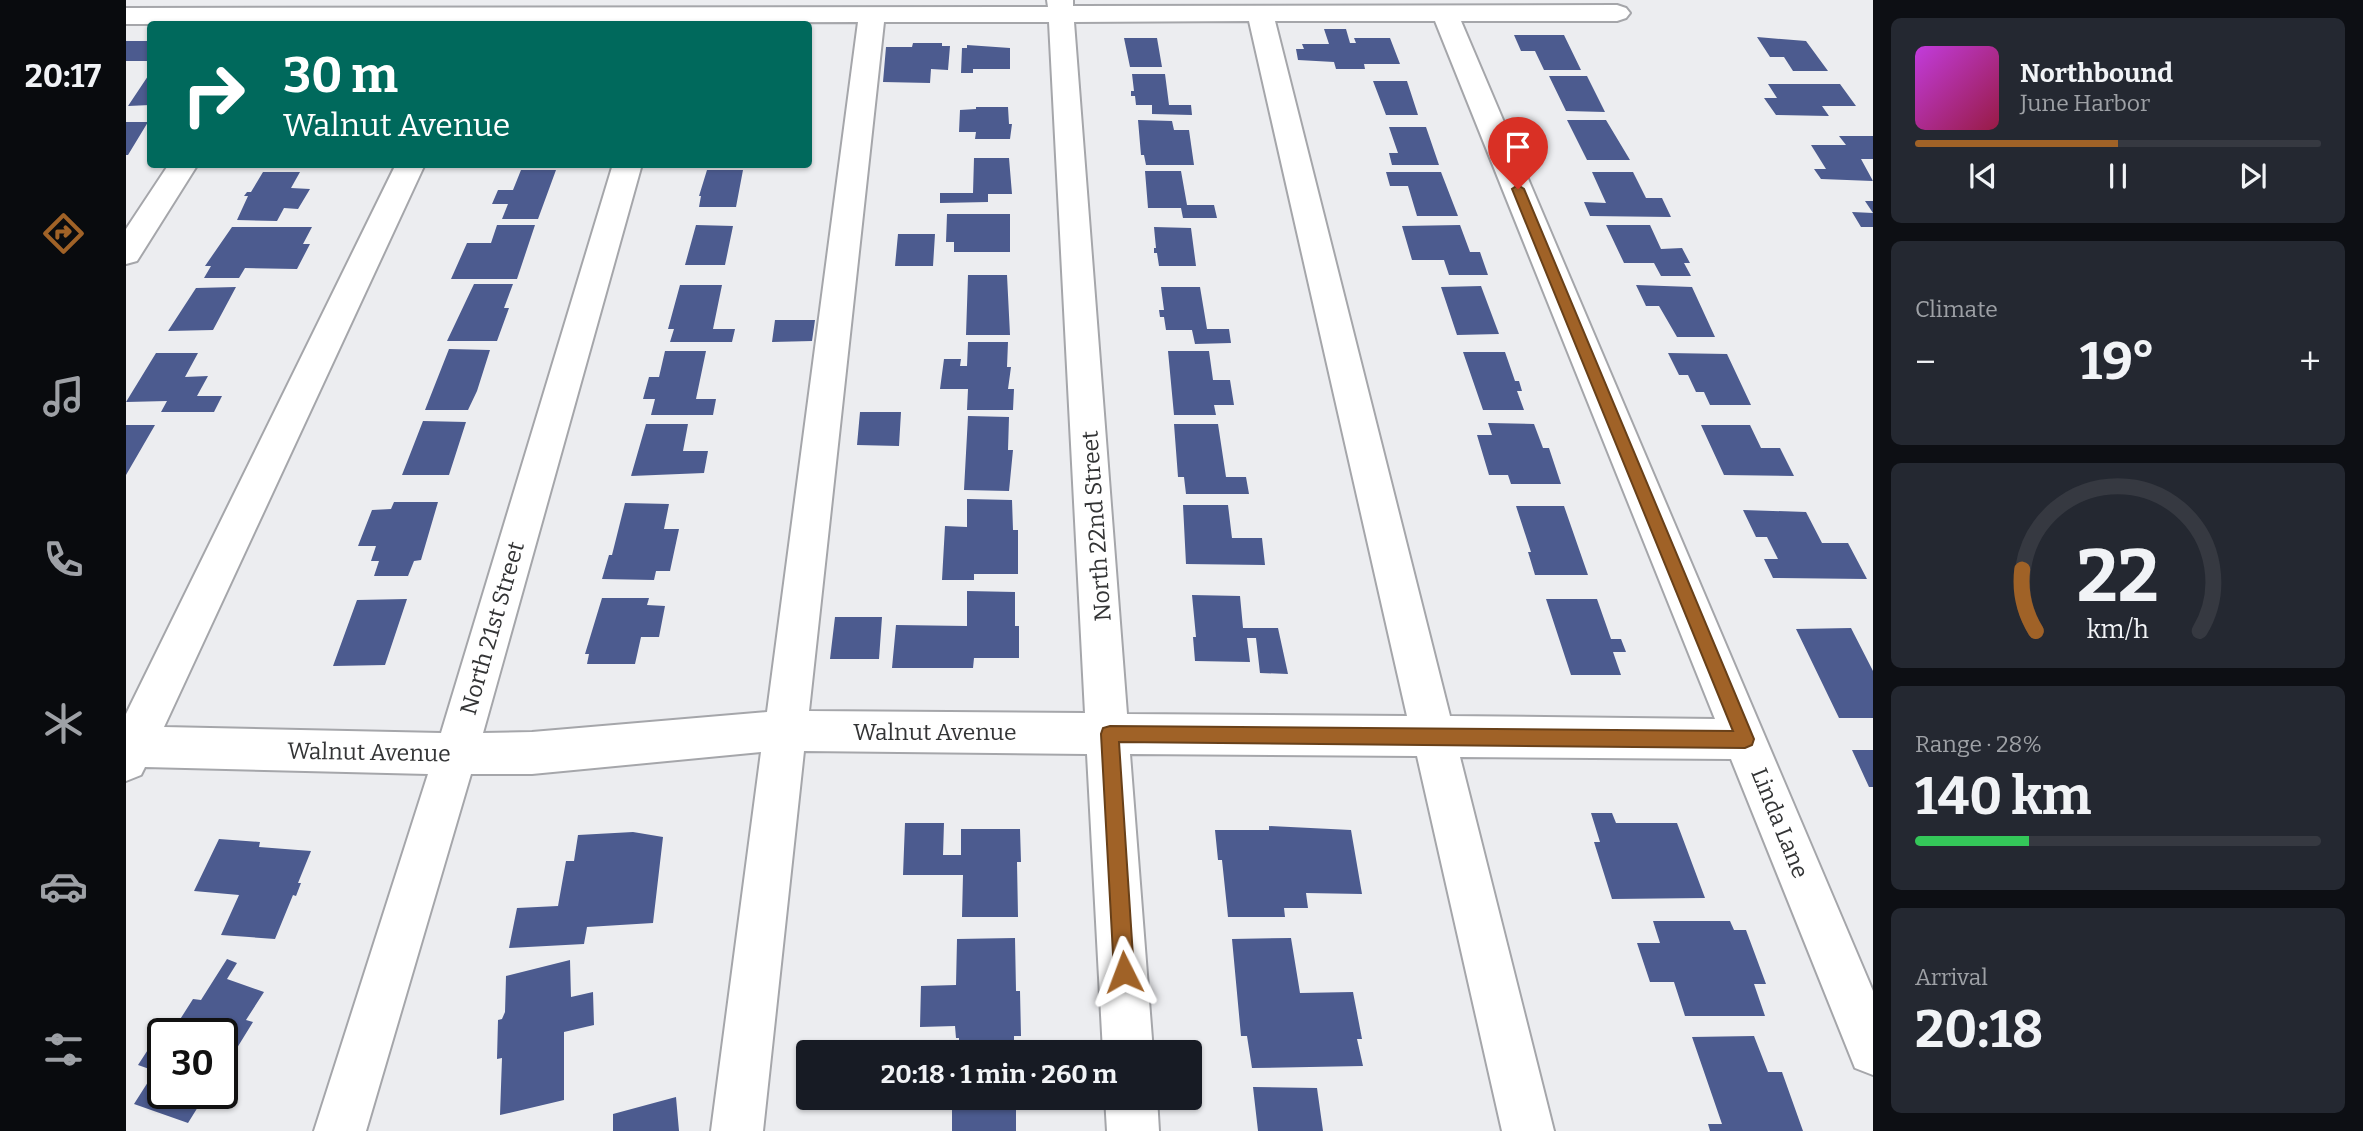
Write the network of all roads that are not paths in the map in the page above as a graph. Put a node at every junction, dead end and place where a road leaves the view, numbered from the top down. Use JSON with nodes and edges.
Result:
{"nodes":[{"id":1,"x":1061,"y":6,"type":"edge"},
{"id":2,"x":223,"y":7,"type":"edge"},
{"id":3,"x":872,"y":13,"type":"junction"},
{"id":4,"x":1260,"y":13,"type":"junction"},
{"id":5,"x":1445,"y":13,"type":"junction"},
{"id":6,"x":1617,"y":13,"type":"dead end"},
{"id":7,"x":126,"y":16,"type":"edge"},
{"id":8,"x":280,"y":19,"type":"edge"},
{"id":9,"x":481,"y":19,"type":"edge"},
{"id":10,"x":670,"y":19,"type":"edge"},
{"id":11,"x":181,"y":168,"type":"edge"},
{"id":12,"x":409,"y":168,"type":"edge"},
{"id":13,"x":627,"y":168,"type":"edge"},
{"id":14,"x":126,"y":253,"type":"edge"},
{"id":15,"x":786,"y":731,"type":"junction"},
{"id":16,"x":1110,"y":734,"type":"junction"},
{"id":17,"x":1433,"y":737,"type":"junction"},
{"id":18,"x":1745,"y":739,"type":"junction"},
{"id":19,"x":128,"y":751,"type":"edge"},
{"id":20,"x":456,"y":754,"type":"junction"},
{"id":21,"x":1127,"y":1040,"type":"edge"},
{"id":22,"x":1873,"y":1050,"type":"edge"},
{"id":23,"x":1132,"y":1110,"type":"edge"},
{"id":24,"x":340,"y":1131,"type":"edge"},
{"id":25,"x":737,"y":1131,"type":"edge"},
{"id":26,"x":1133,"y":1131,"type":"edge"},
{"id":27,"x":1528,"y":1131,"type":"edge"}],
"edges":[{"from":1,"to":3,"type":"street"},
{"from":1,"to":4,"type":"street"},
{"from":1,"to":16,"type":"street","name":"North 22nd Street"},
{"from":2,"to":7,"type":"street"},
{"from":2,"to":8,"type":"street"},
{"from":3,"to":10,"type":"street"},
{"from":3,"to":15,"type":"street"},
{"from":4,"to":5,"type":"street"},
{"from":4,"to":17,"type":"street"},
{"from":5,"to":6,"type":"street"},
{"from":5,"to":18,"type":"street","name":"Linda Lane"},
{"from":8,"to":9,"type":"street"},
{"from":9,"to":10,"type":"street"},
{"from":11,"to":14,"type":"street"},
{"from":12,"to":19,"type":"street"},
{"from":13,"to":20,"type":"street","name":"North 21st Street"},
{"from":15,"to":16,"type":"street","name":"Walnut Avenue"},
{"from":15,"to":20,"type":"street","name":"Walnut Avenue"},
{"from":15,"to":25,"type":"street"},
{"from":16,"to":17,"type":"street","name":"Walnut Avenue"},
{"from":16,"to":21,"type":"street","name":"North 22nd Street"},
{"from":17,"to":18,"type":"street","name":"Walnut Avenue"},
{"from":17,"to":27,"type":"street"},
{"from":18,"to":22,"type":"street","name":"Linda Lane"},
{"from":19,"to":20,"type":"street","name":"Walnut Avenue"},
{"from":20,"to":24,"type":"street","name":"North 21st Street"},
{"from":23,"to":26,"type":"street"}]}
